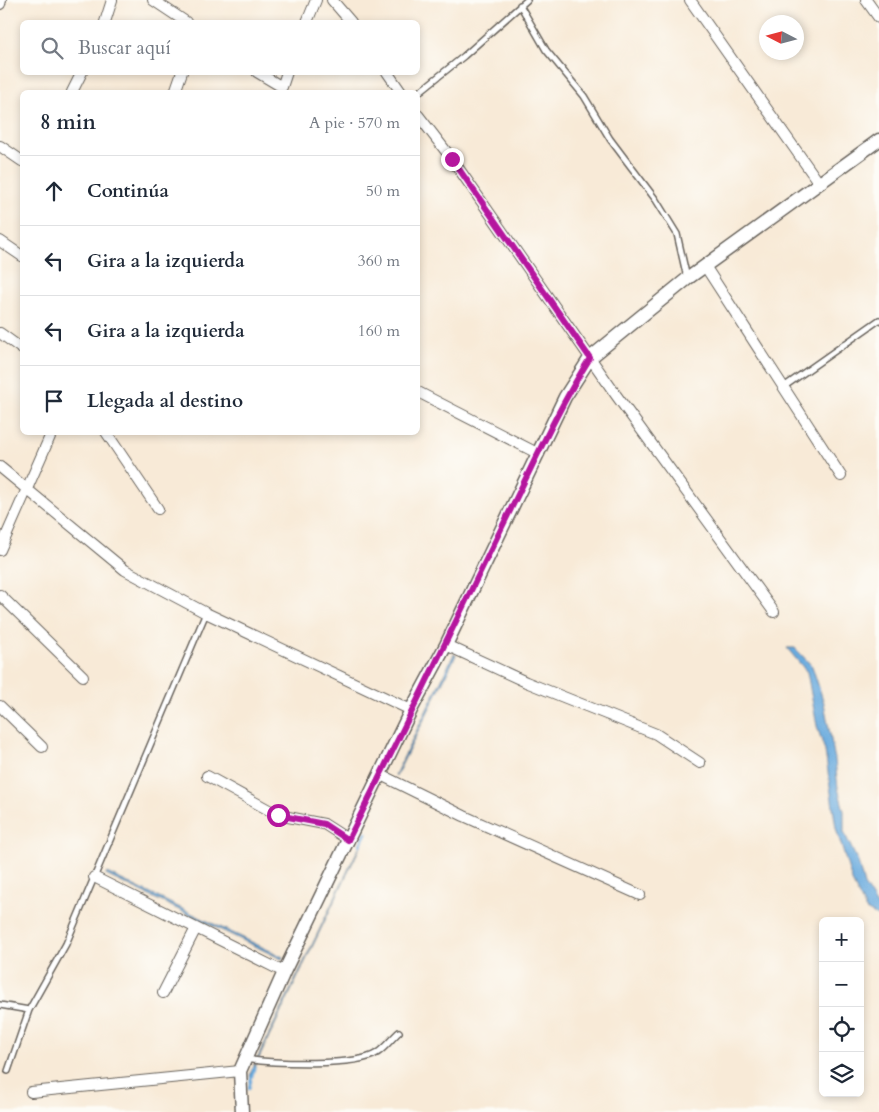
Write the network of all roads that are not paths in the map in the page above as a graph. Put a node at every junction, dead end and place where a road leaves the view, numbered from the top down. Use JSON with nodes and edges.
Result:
{"nodes":[{"id":1,"x":1,"y":0,"type":"edge"},
{"id":2,"x":112,"y":0,"type":"edge"},
{"id":3,"x":153,"y":0,"type":"edge"},
{"id":4,"x":316,"y":0,"type":"edge"},
{"id":5,"x":332,"y":0,"type":"edge"},
{"id":6,"x":527,"y":0,"type":"edge"},
{"id":7,"x":690,"y":0,"type":"edge"},
{"id":8,"x":866,"y":0,"type":"edge"},
{"id":9,"x":0,"y":4,"type":"edge"},
{"id":10,"x":520,"y":5,"type":"junction"},
{"id":11,"x":879,"y":18,"type":"edge"},
{"id":12,"x":106,"y":20,"type":"edge"},
{"id":13,"x":183,"y":20,"type":"edge"},
{"id":14,"x":308,"y":20,"type":"edge"},
{"id":15,"x":349,"y":20,"type":"edge"},
{"id":16,"x":80,"y":75,"type":"edge"},
{"id":17,"x":181,"y":75,"type":"edge"},
{"id":18,"x":261,"y":75,"type":"edge"},
{"id":19,"x":286,"y":75,"type":"edge"},
{"id":20,"x":389,"y":75,"type":"edge"},
{"id":21,"x":73,"y":90,"type":"edge"},
{"id":22,"x":175,"y":90,"type":"edge"},
{"id":23,"x":281,"y":90,"type":"edge"},
{"id":24,"x":400,"y":90,"type":"edge"},
{"id":25,"x":420,"y":91,"type":"edge"},
{"id":26,"x":420,"y":118,"type":"edge"},
{"id":27,"x":879,"y":140,"type":"edge"},
{"id":28,"x":0,"y":146,"type":"edge"},
{"id":29,"x":20,"y":160,"type":"edge"},
{"id":30,"x":819,"y":183,"type":"junction"},
{"id":31,"x":0,"y":241,"type":"edge"},
{"id":32,"x":20,"y":255,"type":"edge"},
{"id":33,"x":705,"y":266,"type":"junction"},
{"id":34,"x":687,"y":279,"type":"junction"},
{"id":35,"x":879,"y":320,"type":"edge"},
{"id":36,"x":0,"y":333,"type":"edge"},
{"id":37,"x":20,"y":348,"type":"edge"},
{"id":38,"x":590,"y":358,"type":"junction"},
{"id":39,"x":785,"y":386,"type":"junction"},
{"id":40,"x":420,"y":393,"type":"edge"},
{"id":41,"x":51,"y":435,"type":"edge"},
{"id":42,"x":108,"y":435,"type":"edge"},
{"id":43,"x":539,"y":454,"type":"junction"},
{"id":44,"x":0,"y":467,"type":"edge"},
{"id":45,"x":841,"y":476,"type":"dead end"},
{"id":46,"x":27,"y":487,"type":"junction"},
{"id":47,"x":158,"y":509,"type":"dead end"},
{"id":48,"x":0,"y":550,"type":"edge"},
{"id":49,"x":0,"y":595,"type":"edge"},
{"id":50,"x":774,"y":612,"type":"dead end"},
{"id":51,"x":206,"y":613,"type":"junction"},
{"id":52,"x":446,"y":645,"type":"junction"},
{"id":53,"x":83,"y":676,"type":"dead end"},
{"id":54,"x":0,"y":706,"type":"edge"},
{"id":55,"x":411,"y":710,"type":"junction"},
{"id":56,"x":42,"y":747,"type":"dead end"},
{"id":57,"x":700,"y":763,"type":"dead end"},
{"id":58,"x":207,"y":776,"type":"dead end"},
{"id":59,"x":381,"y":776,"type":"junction"},
{"id":60,"x":348,"y":840,"type":"junction"},
{"id":61,"x":94,"y":877,"type":"junction"},
{"id":62,"x":640,"y":896,"type":"dead end"},
{"id":63,"x":196,"y":928,"type":"junction"},
{"id":64,"x":284,"y":972,"type":"junction"},
{"id":65,"x":163,"y":993,"type":"dead end"},
{"id":66,"x":0,"y":1005,"type":"edge"},
{"id":67,"x":29,"y":1010,"type":"junction"},
{"id":68,"x":400,"y":1032,"type":"dead end"},
{"id":69,"x":245,"y":1058,"type":"junction"},
{"id":70,"x":8,"y":1071,"type":"dead end"},
{"id":71,"x":240,"y":1071,"type":"junction"},
{"id":72,"x":31,"y":1092,"type":"dead end"},
{"id":73,"x":242,"y":1112,"type":"edge"}],
"edges":[{"from":1,"to":9,"type":"street"},
{"from":2,"to":12,"type":"street"},
{"from":3,"to":13,"type":"street"},
{"from":4,"to":14,"type":"street"},
{"from":5,"to":15,"type":"street"},
{"from":6,"to":10,"type":"lane"},
{"from":7,"to":30,"type":"street"},
{"from":8,"to":11,"type":"street"},
{"from":10,"to":25,"type":"lane"},
{"from":10,"to":34,"type":"lane"},
{"from":16,"to":21,"type":"street"},
{"from":17,"to":22,"type":"street"},
{"from":18,"to":23,"type":"street"},
{"from":19,"to":23,"type":"street"},
{"from":20,"to":24,"type":"street"},
{"from":26,"to":38,"type":"street"},
{"from":27,"to":30,"type":"street"},
{"from":28,"to":29,"type":"street"},
{"from":30,"to":33,"type":"street"},
{"from":31,"to":32,"type":"street"},
{"from":33,"to":34,"type":"street"},
{"from":33,"to":39,"type":"street"},
{"from":34,"to":38,"type":"street"},
{"from":35,"to":39,"type":"lane"},
{"from":36,"to":37,"type":"street"},
{"from":38,"to":43,"type":"street"},
{"from":38,"to":50,"type":"street"},
{"from":39,"to":45,"type":"street"},
{"from":40,"to":43,"type":"street"},
{"from":41,"to":46,"type":"street"},
{"from":42,"to":47,"type":"street"},
{"from":43,"to":52,"type":"street"},
{"from":44,"to":46,"type":"street"},
{"from":46,"to":48,"type":"street"},
{"from":46,"to":51,"type":"street"},
{"from":49,"to":53,"type":"street"},
{"from":51,"to":55,"type":"street"},
{"from":51,"to":61,"type":"lane"},
{"from":52,"to":55,"type":"street"},
{"from":52,"to":57,"type":"street"},
{"from":54,"to":56,"type":"street"},
{"from":55,"to":59,"type":"street"},
{"from":58,"to":60,"type":"street"},
{"from":59,"to":60,"type":"street"},
{"from":59,"to":62,"type":"street"},
{"from":60,"to":64,"type":"street"},
{"from":61,"to":63,"type":"street"},
{"from":61,"to":67,"type":"lane"},
{"from":63,"to":64,"type":"street"},
{"from":63,"to":65,"type":"street"},
{"from":64,"to":69,"type":"street"},
{"from":66,"to":67,"type":"lane"},
{"from":67,"to":70,"type":"lane"},
{"from":68,"to":69,"type":"lane"},
{"from":69,"to":71,"type":"street"},
{"from":71,"to":72,"type":"street"},
{"from":71,"to":73,"type":"street"}]}
